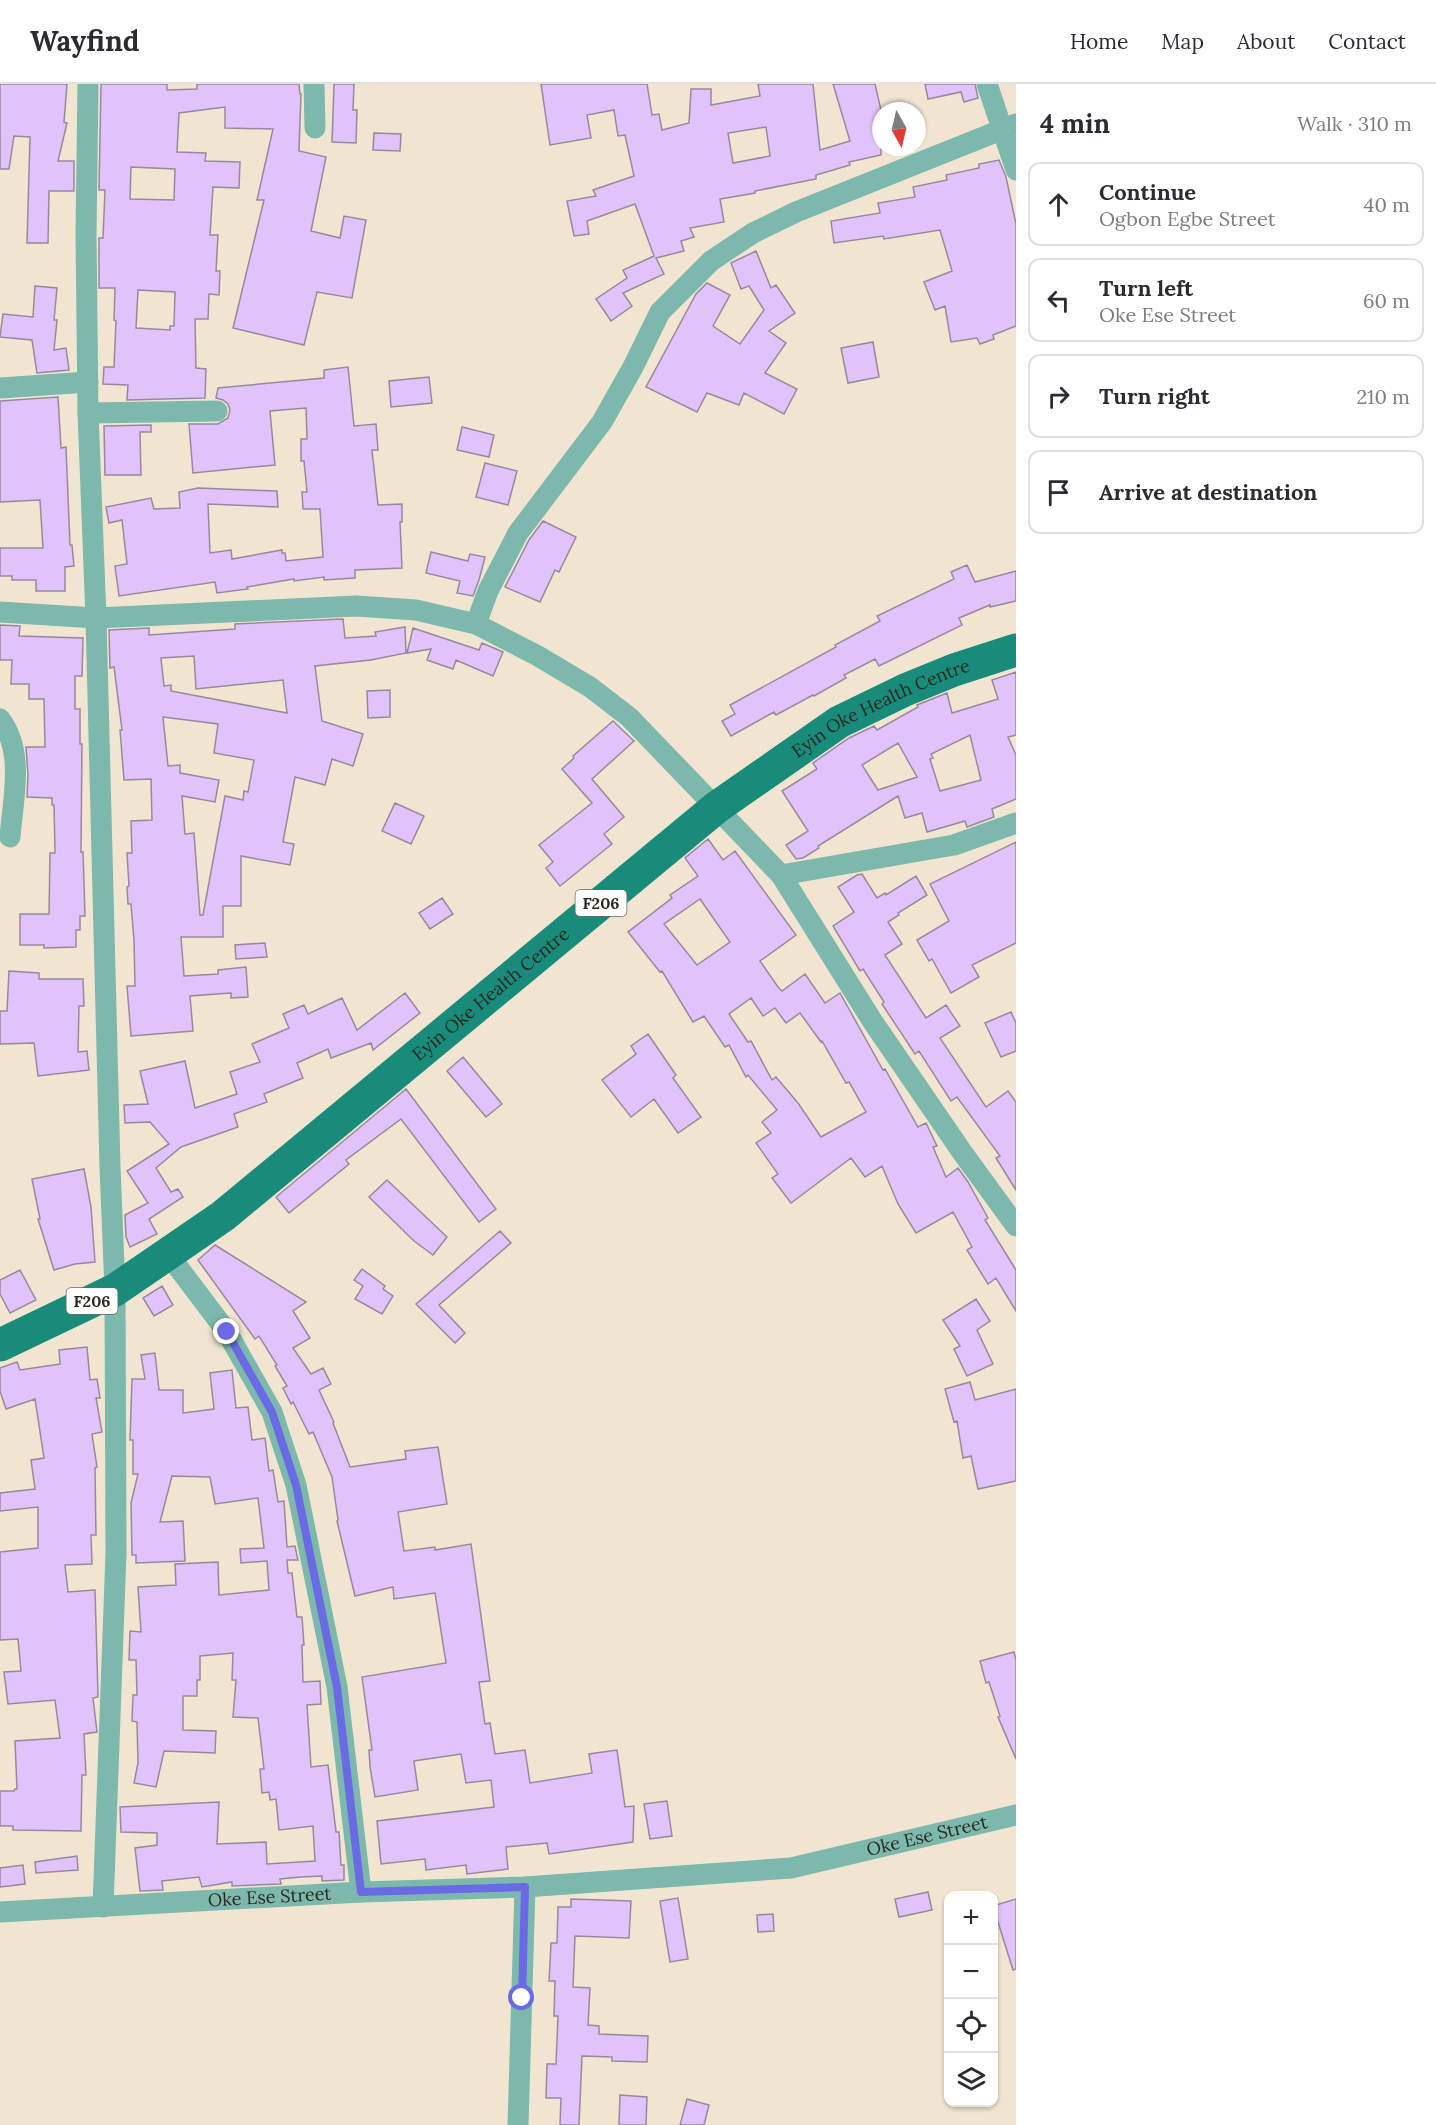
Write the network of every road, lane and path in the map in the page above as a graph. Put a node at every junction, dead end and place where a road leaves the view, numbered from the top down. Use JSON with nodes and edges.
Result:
{"nodes":[{"id":1,"x":88,"y":84,"type":"edge"},
{"id":2,"x":314,"y":84,"type":"edge"},
{"id":3,"x":987,"y":84,"type":"edge"},
{"id":4,"x":1009,"y":127,"type":"edge"},
{"id":5,"x":315,"y":128,"type":"dead end"},
{"id":6,"x":1016,"y":170,"type":"edge"},
{"id":7,"x":88,"y":382,"type":"junction"},
{"id":8,"x":0,"y":388,"type":"edge"},
{"id":9,"x":217,"y":411,"type":"dead end"},
{"id":10,"x":88,"y":412,"type":"junction"},
{"id":11,"x":0,"y":612,"type":"edge"},
{"id":12,"x":96,"y":618,"type":"junction"},
{"id":13,"x":476,"y":624,"type":"junction"},
{"id":14,"x":1016,"y":650,"type":"edge"},
{"id":15,"x":0,"y":719,"type":"edge"},
{"id":16,"x":717,"y":807,"type":"junction"},
{"id":17,"x":1016,"y":823,"type":"edge"},
{"id":18,"x":10,"y":837,"type":"dead end"},
{"id":19,"x":781,"y":875,"type":"junction"},
{"id":20,"x":1016,"y":1226,"type":"edge"},
{"id":21,"x":173,"y":1250,"type":"junction"},
{"id":22,"x":115,"y":1290,"type":"junction"},
{"id":23,"x":0,"y":1345,"type":"edge"},
{"id":24,"x":1016,"y":1815,"type":"edge"},
{"id":25,"x":525,"y":1887,"type":"junction"},
{"id":26,"x":361,"y":1892,"type":"junction"},
{"id":27,"x":103,"y":1907,"type":"junction"},
{"id":28,"x":0,"y":1912,"type":"edge"},
{"id":29,"x":518,"y":2125,"type":"edge"}],
"edges":[{"from":1,"to":7,"type":"street"},
{"from":2,"to":5,"type":"street"},
{"from":3,"to":4,"type":"street"},
{"from":4,"to":6,"type":"street"},
{"from":4,"to":13,"type":"street"},
{"from":7,"to":8,"type":"street"},
{"from":7,"to":10,"type":"street"},
{"from":9,"to":10,"type":"street"},
{"from":10,"to":12,"type":"street"},
{"from":11,"to":12,"type":"street"},
{"from":12,"to":13,"type":"street"},
{"from":12,"to":22,"type":"street"},
{"from":13,"to":16,"type":"street"},
{"from":14,"to":16,"type":"main road","name":"Eyin Oke Health Centre","number":"F206"},
{"from":15,"to":18,"type":"street"},
{"from":16,"to":19,"type":"street"},
{"from":16,"to":21,"type":"main road","name":"Eyin Oke Health Centre","number":"F206"},
{"from":17,"to":19,"type":"street"},
{"from":19,"to":20,"type":"street"},
{"from":21,"to":22,"type":"main road","number":"F206"},
{"from":21,"to":26,"type":"street"},
{"from":22,"to":23,"type":"main road","number":"F206"},
{"from":22,"to":27,"type":"street"},
{"from":24,"to":25,"type":"street","name":"Oke Ese Street"},
{"from":25,"to":26,"type":"street","name":"Oke Ese Street"},
{"from":25,"to":29,"type":"street"},
{"from":26,"to":27,"type":"street","name":"Oke Ese Street"},
{"from":27,"to":28,"type":"street","name":"Oke Ese Street"}]}
